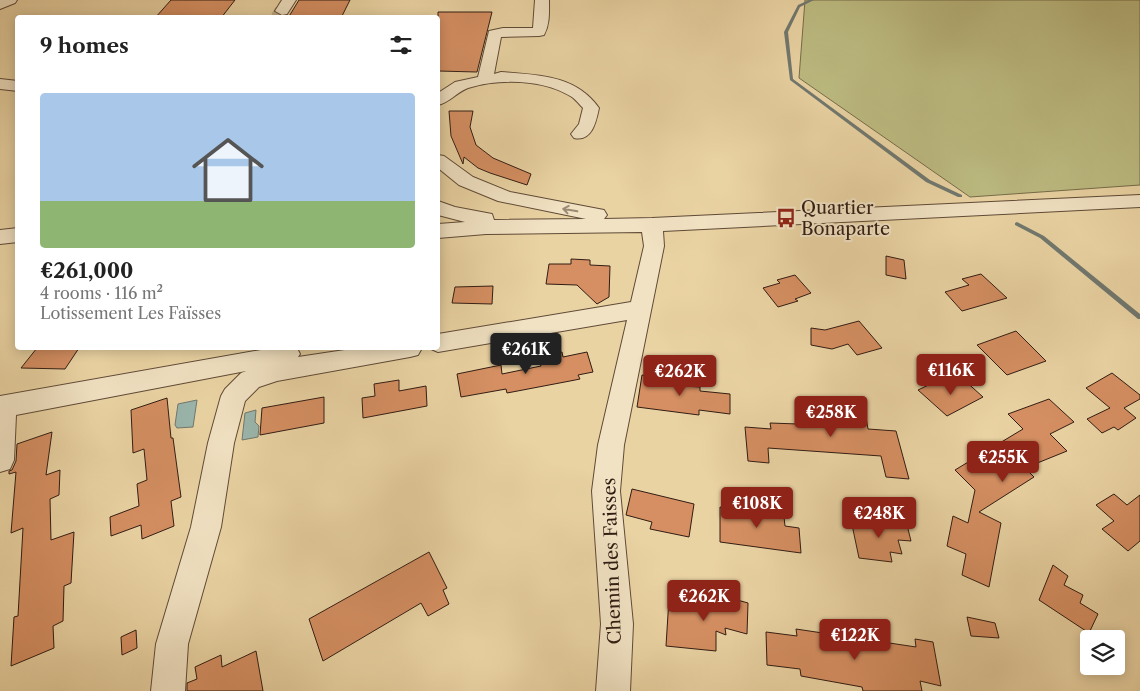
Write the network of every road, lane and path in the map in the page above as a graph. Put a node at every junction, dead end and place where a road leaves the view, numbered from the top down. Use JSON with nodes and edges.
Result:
{"nodes":[{"id":1,"x":10,"y":0,"type":"edge"},
{"id":2,"x":542,"y":0,"type":"edge"},
{"id":3,"x":0,"y":5,"type":"edge"},
{"id":4,"x":486,"y":80,"type":"junction"},
{"id":5,"x":0,"y":84,"type":"edge"},
{"id":6,"x":15,"y":86,"type":"edge"},
{"id":7,"x":440,"y":99,"type":"edge"},
{"id":8,"x":580,"y":134,"type":"dead end"},
{"id":9,"x":440,"y":162,"type":"edge"},
{"id":10,"x":1140,"y":202,"type":"edge"},
{"id":11,"x":440,"y":208,"type":"edge"},
{"id":12,"x":652,"y":225,"type":"junction"},
{"id":13,"x":561,"y":226,"type":"junction"},
{"id":14,"x":440,"y":231,"type":"edge"},
{"id":15,"x":15,"y":235,"type":"edge"},
{"id":16,"x":0,"y":237,"type":"edge"},
{"id":17,"x":533,"y":309,"type":"dead end"},
{"id":18,"x":641,"y":309,"type":"junction"},
{"id":19,"x":440,"y":327,"type":"edge"},
{"id":20,"x":440,"y":343,"type":"edge"},
{"id":21,"x":314,"y":350,"type":"edge"},
{"id":22,"x":398,"y":350,"type":"edge"},
{"id":23,"x":2,"y":407,"type":"edge"},
{"id":24,"x":0,"y":460,"type":"edge"},
{"id":25,"x":168,"y":691,"type":"edge"},
{"id":26,"x":613,"y":691,"type":"edge"}],
"edges":[{"from":1,"to":3,"type":"street"},
{"from":2,"to":4,"type":"street"},
{"from":4,"to":7,"type":"street"},
{"from":4,"to":8,"type":"street"},
{"from":5,"to":6,"type":"street"},
{"from":12,"to":9,"type":"street","one_way":true},
{"from":10,"to":12,"type":"street"},
{"from":11,"to":13,"type":"street"},
{"from":12,"to":13,"type":"street"},
{"from":12,"to":18,"type":"street","name":"Chemin des Faisses"},
{"from":13,"to":14,"type":"street"},
{"from":15,"to":16,"type":"street"},
{"from":17,"to":19,"type":"street"},
{"from":18,"to":20,"type":"street"},
{"from":18,"to":26,"type":"street","name":"Chemin des Faisses"},
{"from":21,"to":23,"type":"street"},
{"from":22,"to":25,"type":"street"},
{"from":23,"to":24,"type":"street"}]}
